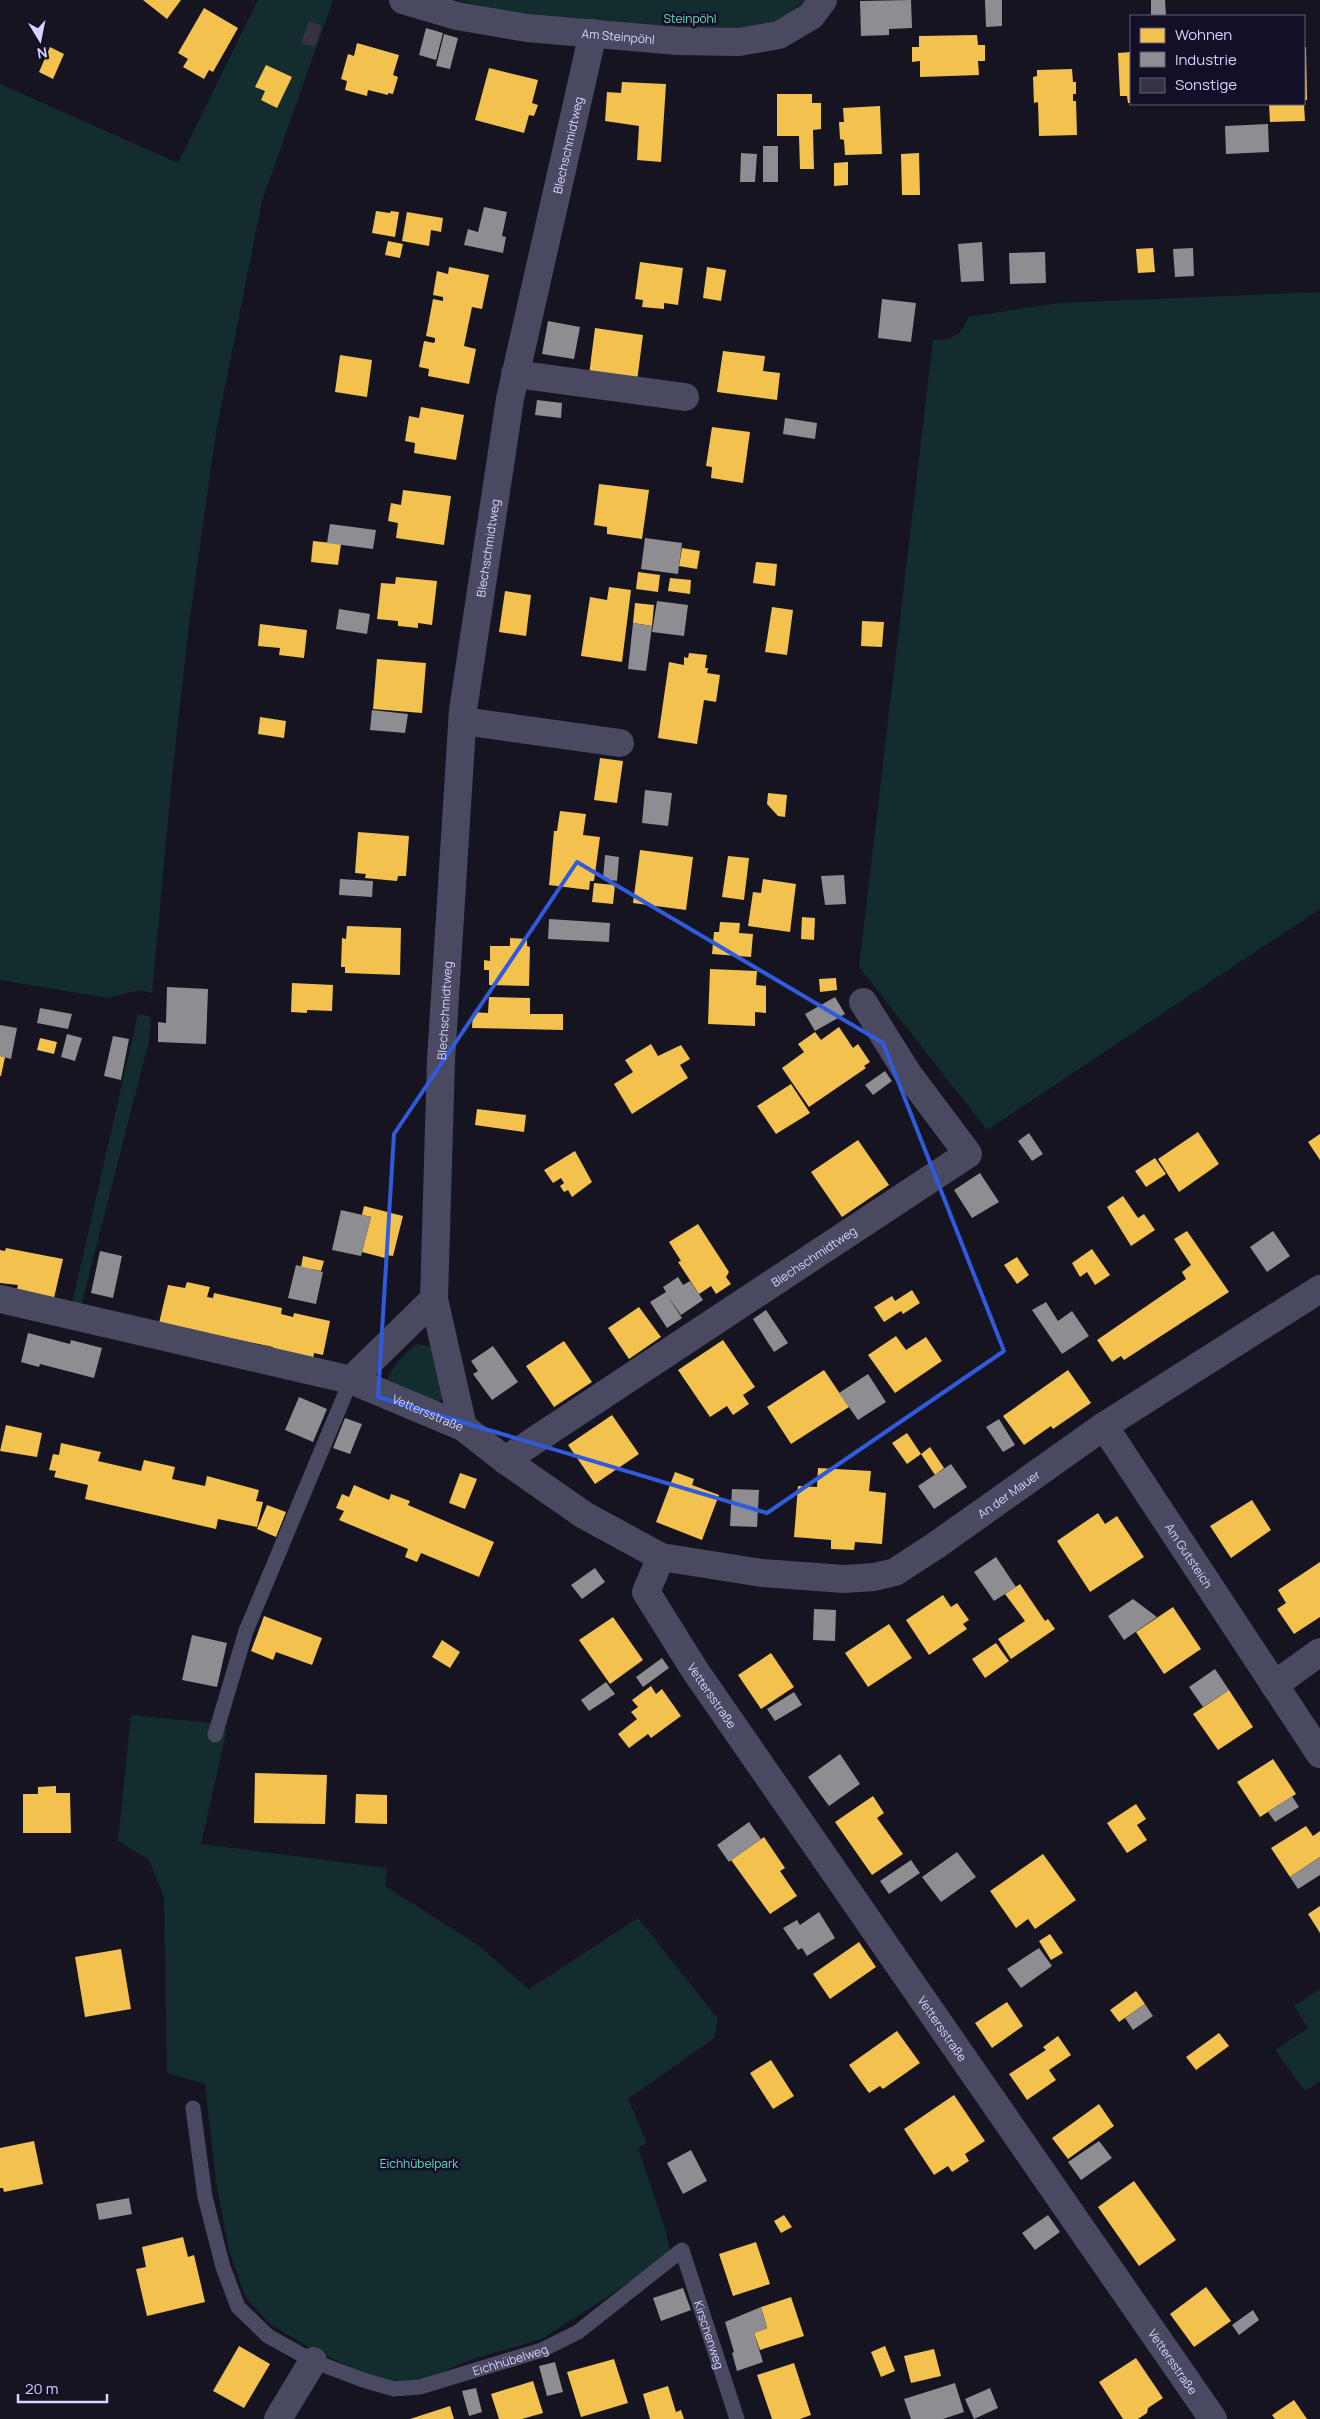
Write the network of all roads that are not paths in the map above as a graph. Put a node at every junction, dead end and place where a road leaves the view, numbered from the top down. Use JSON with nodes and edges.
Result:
{"nodes":[{"id":1,"x":403,"y":0,"type":"edge"},
{"id":2,"x":824,"y":0,"type":"edge"},
{"id":3,"x":593,"y":33,"type":"junction"},
{"id":4,"x":515,"y":374,"type":"junction"},
{"id":5,"x":684,"y":397,"type":"dead end"},
{"id":6,"x":463,"y":721,"type":"junction"},
{"id":7,"x":620,"y":743,"type":"dead end"},
{"id":8,"x":863,"y":1002,"type":"dead end"},
{"id":9,"x":1320,"y":1290,"type":"edge"},
{"id":10,"x":0,"y":1299,"type":"edge"},
{"id":11,"x":434,"y":1299,"type":"junction"},
{"id":12,"x":351,"y":1380,"type":"junction"},
{"id":13,"x":1104,"y":1426,"type":"junction"},
{"id":14,"x":463,"y":1427,"type":"junction"},
{"id":15,"x":505,"y":1460,"type":"junction"},
{"id":16,"x":660,"y":1558,"type":"junction"},
{"id":17,"x":1320,"y":1652,"type":"edge"},
{"id":18,"x":1274,"y":1685,"type":"junction"},
{"id":19,"x":215,"y":1735,"type":"dead end"},
{"id":20,"x":1320,"y":1754,"type":"edge"},
{"id":21,"x":193,"y":2108,"type":"dead end"},
{"id":22,"x":682,"y":2250,"type":"joint"},
{"id":23,"x":313,"y":2361,"type":"junction"},
{"id":24,"x":278,"y":2419,"type":"edge"},
{"id":25,"x":737,"y":2419,"type":"edge"},
{"id":26,"x":1213,"y":2419,"type":"edge"}],
"edges":[{"from":1,"to":3,"type":"street","name":"Am Steinpöhl"},
{"from":2,"to":3,"type":"street","name":"Am Steinpöhl"},
{"from":3,"to":4,"type":"street","name":"Blechschmidtweg"},
{"from":4,"to":5,"type":"street"},
{"from":4,"to":6,"type":"street","name":"Blechschmidtweg"},
{"from":6,"to":7,"type":"street"},
{"from":6,"to":11,"type":"street","name":"Blechschmidtweg"},
{"from":8,"to":15,"type":"street","name":"Blechschmidtweg"},
{"from":9,"to":13,"type":"street","name":"An der Mauer"},
{"from":10,"to":12,"type":"street","name":"Vettersstraße"},
{"from":11,"to":12,"type":"street"},
{"from":11,"to":14,"type":"street","name":"Blechschmidtweg"},
{"from":12,"to":14,"type":"street","name":"Vettersstraße"},
{"from":12,"to":19,"type":"lane"},
{"from":13,"to":16,"type":"street","name":"An der Mauer"},
{"from":13,"to":18,"type":"street","name":"Am Gutsteich"},
{"from":14,"to":15,"type":"street","name":"Vettersstraße"},
{"from":15,"to":16,"type":"street","name":"Vettersstraße"},
{"from":16,"to":26,"type":"street","name":"Vettersstraße"},
{"from":17,"to":18,"type":"street"},
{"from":18,"to":20,"type":"street","name":"Am Gutsteich"},
{"from":21,"to":23,"type":"lane","name":"Eichhübelweg"},
{"from":22,"to":23,"type":"lane","name":"Eichhübelweg"},
{"from":22,"to":25,"type":"lane","name":"Kirschenweg"},
{"from":23,"to":24,"type":"street"}]}
